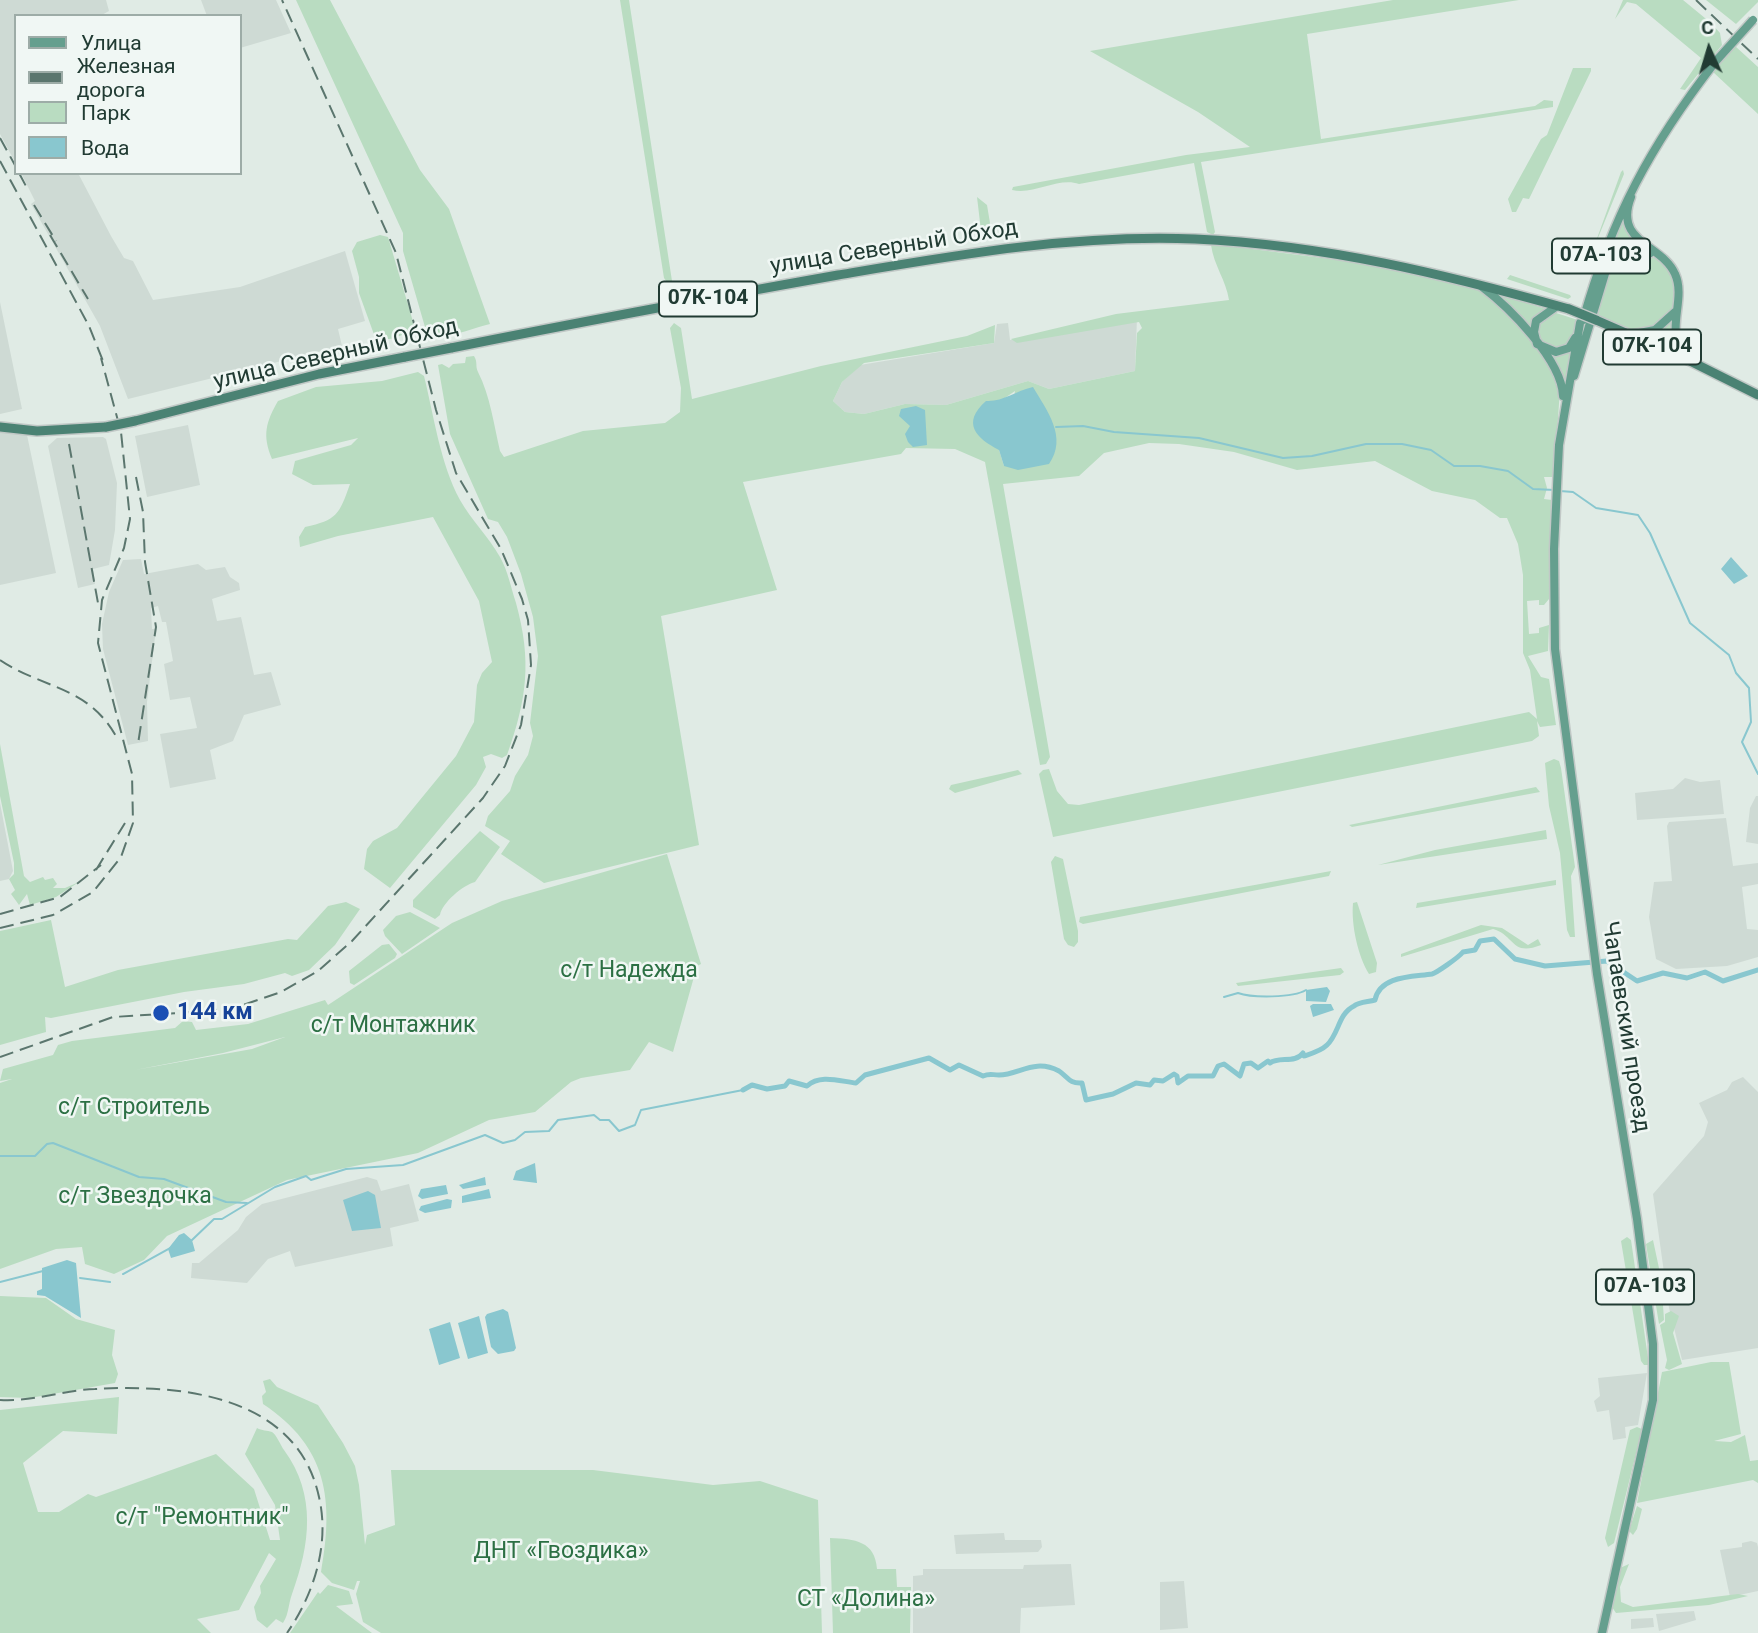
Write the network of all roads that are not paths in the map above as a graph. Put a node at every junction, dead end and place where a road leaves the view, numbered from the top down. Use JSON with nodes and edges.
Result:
{"nodes":[{"id":1,"x":1756,"y":18,"type":"edge"},
{"id":2,"x":1716,"y":61,"type":"junction"},
{"id":3,"x":1662,"y":135,"type":"junction"},
{"id":4,"x":1662,"y":258,"type":"junction"},
{"id":5,"x":1489,"y":289,"type":"junction"},
{"id":6,"x":1677,"y":306,"type":"junction"},
{"id":7,"x":1555,"y":307,"type":"junction"},
{"id":8,"x":1580,"y":323,"type":"junction"},
{"id":9,"x":1629,"y":335,"type":"junction"},
{"id":10,"x":1537,"y":344,"type":"junction"},
{"id":11,"x":1709,"y":370,"type":"junction"},
{"id":12,"x":1569,"y":392,"type":"junction"},
{"id":13,"x":1758,"y":395,"type":"edge"},
{"id":14,"x":0,"y":427,"type":"edge"},
{"id":15,"x":1559,"y":445,"type":"junction"},
{"id":16,"x":1557,"y":480,"type":"junction"},
{"id":17,"x":1602,"y":1633,"type":"edge"}],
"edges":[{"from":1,"to":2,"type":"main road","number":"07А-103","bridge":true},
{"from":2,"to":3,"type":"main road","number":"07А-103"},
{"from":2,"to":8,"type":"main road","number":"07А-103"},
{"from":3,"to":4,"type":"main road"},
{"from":3,"to":12,"type":"main road","number":"07А-103"},
{"from":4,"to":6,"type":"main road"},
{"from":4,"to":12,"type":"main road"},
{"from":5,"to":7,"type":"highway","number":"07К-104"},
{"from":5,"to":10,"type":"main road"},
{"from":5,"to":14,"type":"highway","name":"улица Северный Обход","number":"07К-104","bridge":true},
{"from":6,"to":9,"type":"main road"},
{"from":6,"to":11,"type":"main road"},
{"from":7,"to":9,"type":"highway","number":"07К-104","bridge":true},
{"from":7,"to":10,"type":"main road"},
{"from":8,"to":10,"type":"main road"},
{"from":8,"to":15,"type":"main road","name":"Чапаевский проезд","number":"07А-103"},
{"from":9,"to":11,"type":"highway","number":"07К-104"},
{"from":10,"to":15,"type":"main road"},
{"from":11,"to":13,"type":"highway","number":"07К-104"},
{"from":12,"to":16,"type":"main road","number":"07А-103"},
{"from":15,"to":16,"type":"main road","name":"Чапаевский проезд","number":"07А-103"},
{"from":16,"to":17,"type":"main road","name":"Чапаевский проезд","number":"07А-103"}]}
